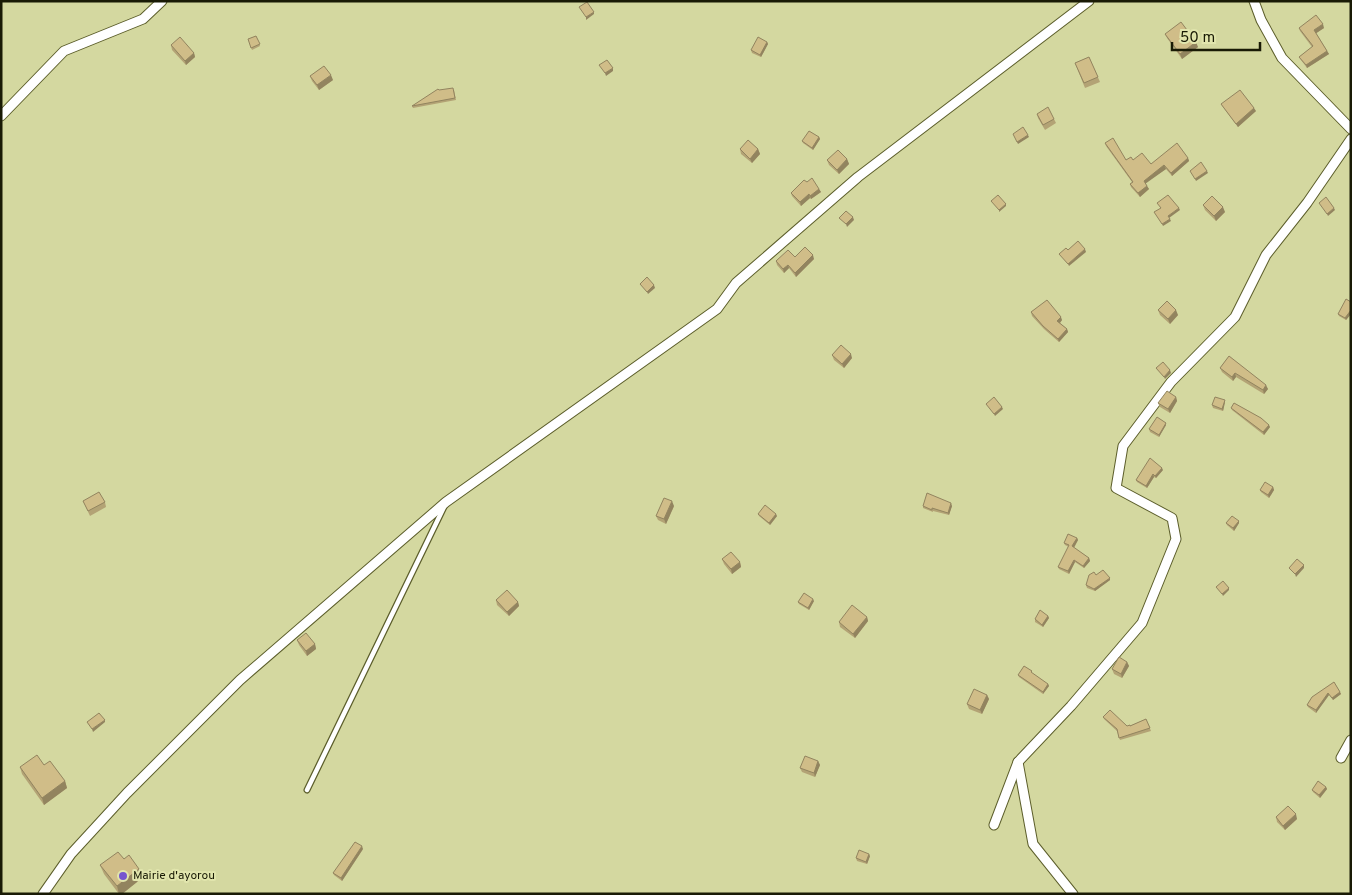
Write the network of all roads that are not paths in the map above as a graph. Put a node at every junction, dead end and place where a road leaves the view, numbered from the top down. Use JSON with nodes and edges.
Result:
{"nodes":[{"id":1,"x":162,"y":1,"type":"edge"},
{"id":2,"x":1089,"y":1,"type":"edge"},
{"id":3,"x":1254,"y":1,"type":"edge"},
{"id":4,"x":1,"y":116,"type":"edge"},
{"id":5,"x":1351,"y":129,"type":"edge"},
{"id":6,"x":1351,"y":139,"type":"edge"},
{"id":7,"x":446,"y":502,"type":"junction"},
{"id":8,"x":1350,"y":746,"type":"edge"},
{"id":9,"x":1341,"y":758,"type":"dead end"},
{"id":10,"x":1018,"y":762,"type":"junction"},
{"id":11,"x":307,"y":790,"type":"dead end"},
{"id":12,"x":994,"y":825,"type":"dead end"},
{"id":13,"x":43,"y":894,"type":"edge"},
{"id":14,"x":1073,"y":894,"type":"edge"}],
"edges":[{"from":1,"to":4,"type":"street"},
{"from":2,"to":7,"type":"street"},
{"from":3,"to":5,"type":"street"},
{"from":6,"to":10,"type":"street"},
{"from":7,"to":11,"type":"lane"},
{"from":7,"to":13,"type":"street"},
{"from":8,"to":9,"type":"street"},
{"from":10,"to":12,"type":"street"},
{"from":10,"to":14,"type":"street"}]}
